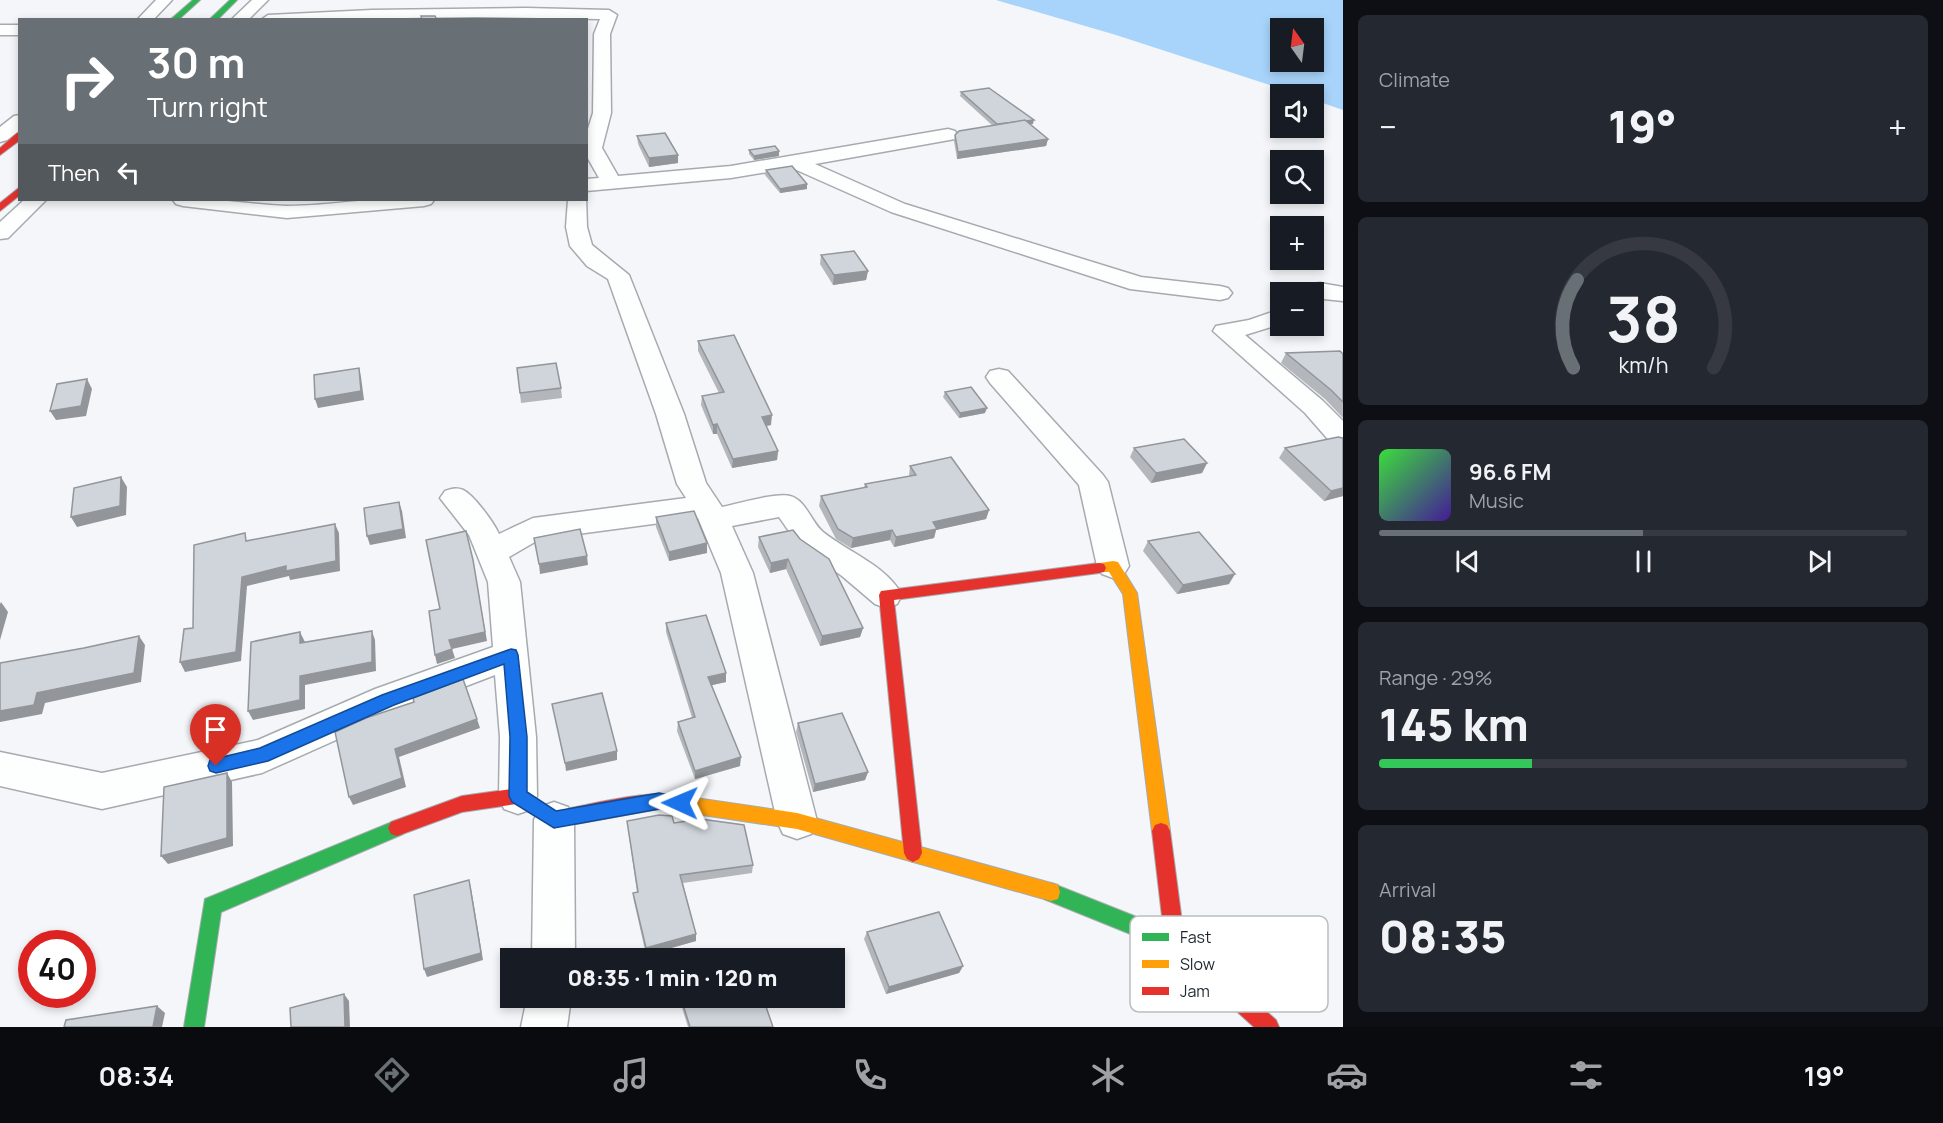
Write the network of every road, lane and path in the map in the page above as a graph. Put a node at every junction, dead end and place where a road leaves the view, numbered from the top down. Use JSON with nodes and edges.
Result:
{"nodes":[{"id":1,"x":165,"y":0,"type":"edge"},
{"id":2,"x":197,"y":0,"type":"edge"},
{"id":3,"x":234,"y":0,"type":"edge"},
{"id":4,"x":261,"y":0,"type":"edge"},
{"id":5,"x":146,"y":18,"type":"edge"},
{"id":6,"x":175,"y":18,"type":"edge"},
{"id":7,"x":214,"y":18,"type":"edge"},
{"id":8,"x":240,"y":18,"type":"edge"},
{"id":9,"x":290,"y":18,"type":"edge"},
{"id":10,"x":0,"y":30,"type":"edge"},
{"id":11,"x":18,"y":30,"type":"edge"},
{"id":12,"x":18,"y":122,"type":"edge"},
{"id":13,"x":948,"y":135,"type":"dead end"},
{"id":14,"x":0,"y":136,"type":"edge"},
{"id":15,"x":18,"y":137,"type":"edge"},
{"id":16,"x":18,"y":146,"type":"edge"},
{"id":17,"x":0,"y":152,"type":"edge"},
{"id":18,"x":0,"y":160,"type":"edge"},
{"id":19,"x":794,"y":162,"type":"junction"},
{"id":20,"x":612,"y":183,"type":"junction"},
{"id":21,"x":588,"y":185,"type":"edge"},
{"id":22,"x":18,"y":192,"type":"edge"},
{"id":23,"x":35,"y":201,"type":"edge"},
{"id":24,"x":192,"y":201,"type":"edge"},
{"id":25,"x":413,"y":201,"type":"edge"},
{"id":26,"x":578,"y":201,"type":"edge"},
{"id":27,"x":0,"y":207,"type":"edge"},
{"id":28,"x":0,"y":232,"type":"edge"},
{"id":29,"x":1324,"y":292,"type":"edge"},
{"id":30,"x":1220,"y":293,"type":"dead end"},
{"id":31,"x":1343,"y":294,"type":"edge"},
{"id":32,"x":1270,"y":320,"type":"edge"},
{"id":33,"x":999,"y":377,"type":"dead end"},
{"id":34,"x":1343,"y":438,"type":"edge"},
{"id":35,"x":455,"y":498,"type":"dead end"},
{"id":36,"x":709,"y":512,"type":"junction"},
{"id":37,"x":492,"y":553,"type":"junction"},
{"id":38,"x":1113,"y":566,"type":"junction"},
{"id":39,"x":886,"y":595,"type":"junction"},
{"id":40,"x":511,"y":655,"type":"junction"},
{"id":41,"x":0,"y":769,"type":"edge"},
{"id":42,"x":518,"y":796,"type":"junction"},
{"id":43,"x":554,"y":820,"type":"junction"},
{"id":44,"x":797,"y":821,"type":"junction"},
{"id":45,"x":913,"y":853,"type":"junction"},
{"id":46,"x":1172,"y":916,"type":"edge"},
{"id":47,"x":1130,"y":924,"type":"edge"},
{"id":48,"x":554,"y":948,"type":"edge"},
{"id":49,"x":547,"y":1008,"type":"edge"},
{"id":50,"x":1252,"y":1012,"type":"edge"},
{"id":51,"x":194,"y":1027,"type":"edge"},
{"id":52,"x":544,"y":1027,"type":"edge"},
{"id":53,"x":1269,"y":1027,"type":"edge"}],
"edges":[{"from":1,"to":5,"type":"street"},
{"from":2,"to":6,"type":"main road"},
{"from":3,"to":7,"type":"main road"},
{"from":4,"to":8,"type":"street"},
{"from":9,"to":20,"type":"street"},
{"from":10,"to":11,"type":"street"},
{"from":12,"to":14,"type":"street"},
{"from":13,"to":19,"type":"street"},
{"from":15,"to":17,"type":"main road"},
{"from":16,"to":18,"type":"main road"},
{"from":19,"to":20,"type":"street"},
{"from":19,"to":30,"type":"street"},
{"from":20,"to":21,"type":"street"},
{"from":22,"to":27,"type":"main road"},
{"from":23,"to":28,"type":"street"},
{"from":24,"to":25,"type":"street"},
{"from":26,"to":36,"type":"street"},
{"from":29,"to":31,"type":"street"},
{"from":32,"to":34,"type":"street"},
{"from":33,"to":38,"type":"street"},
{"from":35,"to":37,"type":"street"},
{"from":36,"to":37,"type":"street"},
{"from":36,"to":39,"type":"street"},
{"from":36,"to":44,"type":"street"},
{"from":37,"to":40,"type":"street"},
{"from":38,"to":39,"type":"main road"},
{"from":38,"to":46,"type":"main road"},
{"from":39,"to":45,"type":"main road"},
{"from":40,"to":41,"type":"street"},
{"from":40,"to":42,"type":"street"},
{"from":42,"to":43,"type":"main road"},
{"from":42,"to":51,"type":"main road"},
{"from":43,"to":44,"type":"main road"},
{"from":43,"to":48,"type":"street"},
{"from":44,"to":45,"type":"main road"},
{"from":45,"to":47,"type":"main road"},
{"from":49,"to":52,"type":"street"},
{"from":50,"to":53,"type":"main road"}]}
